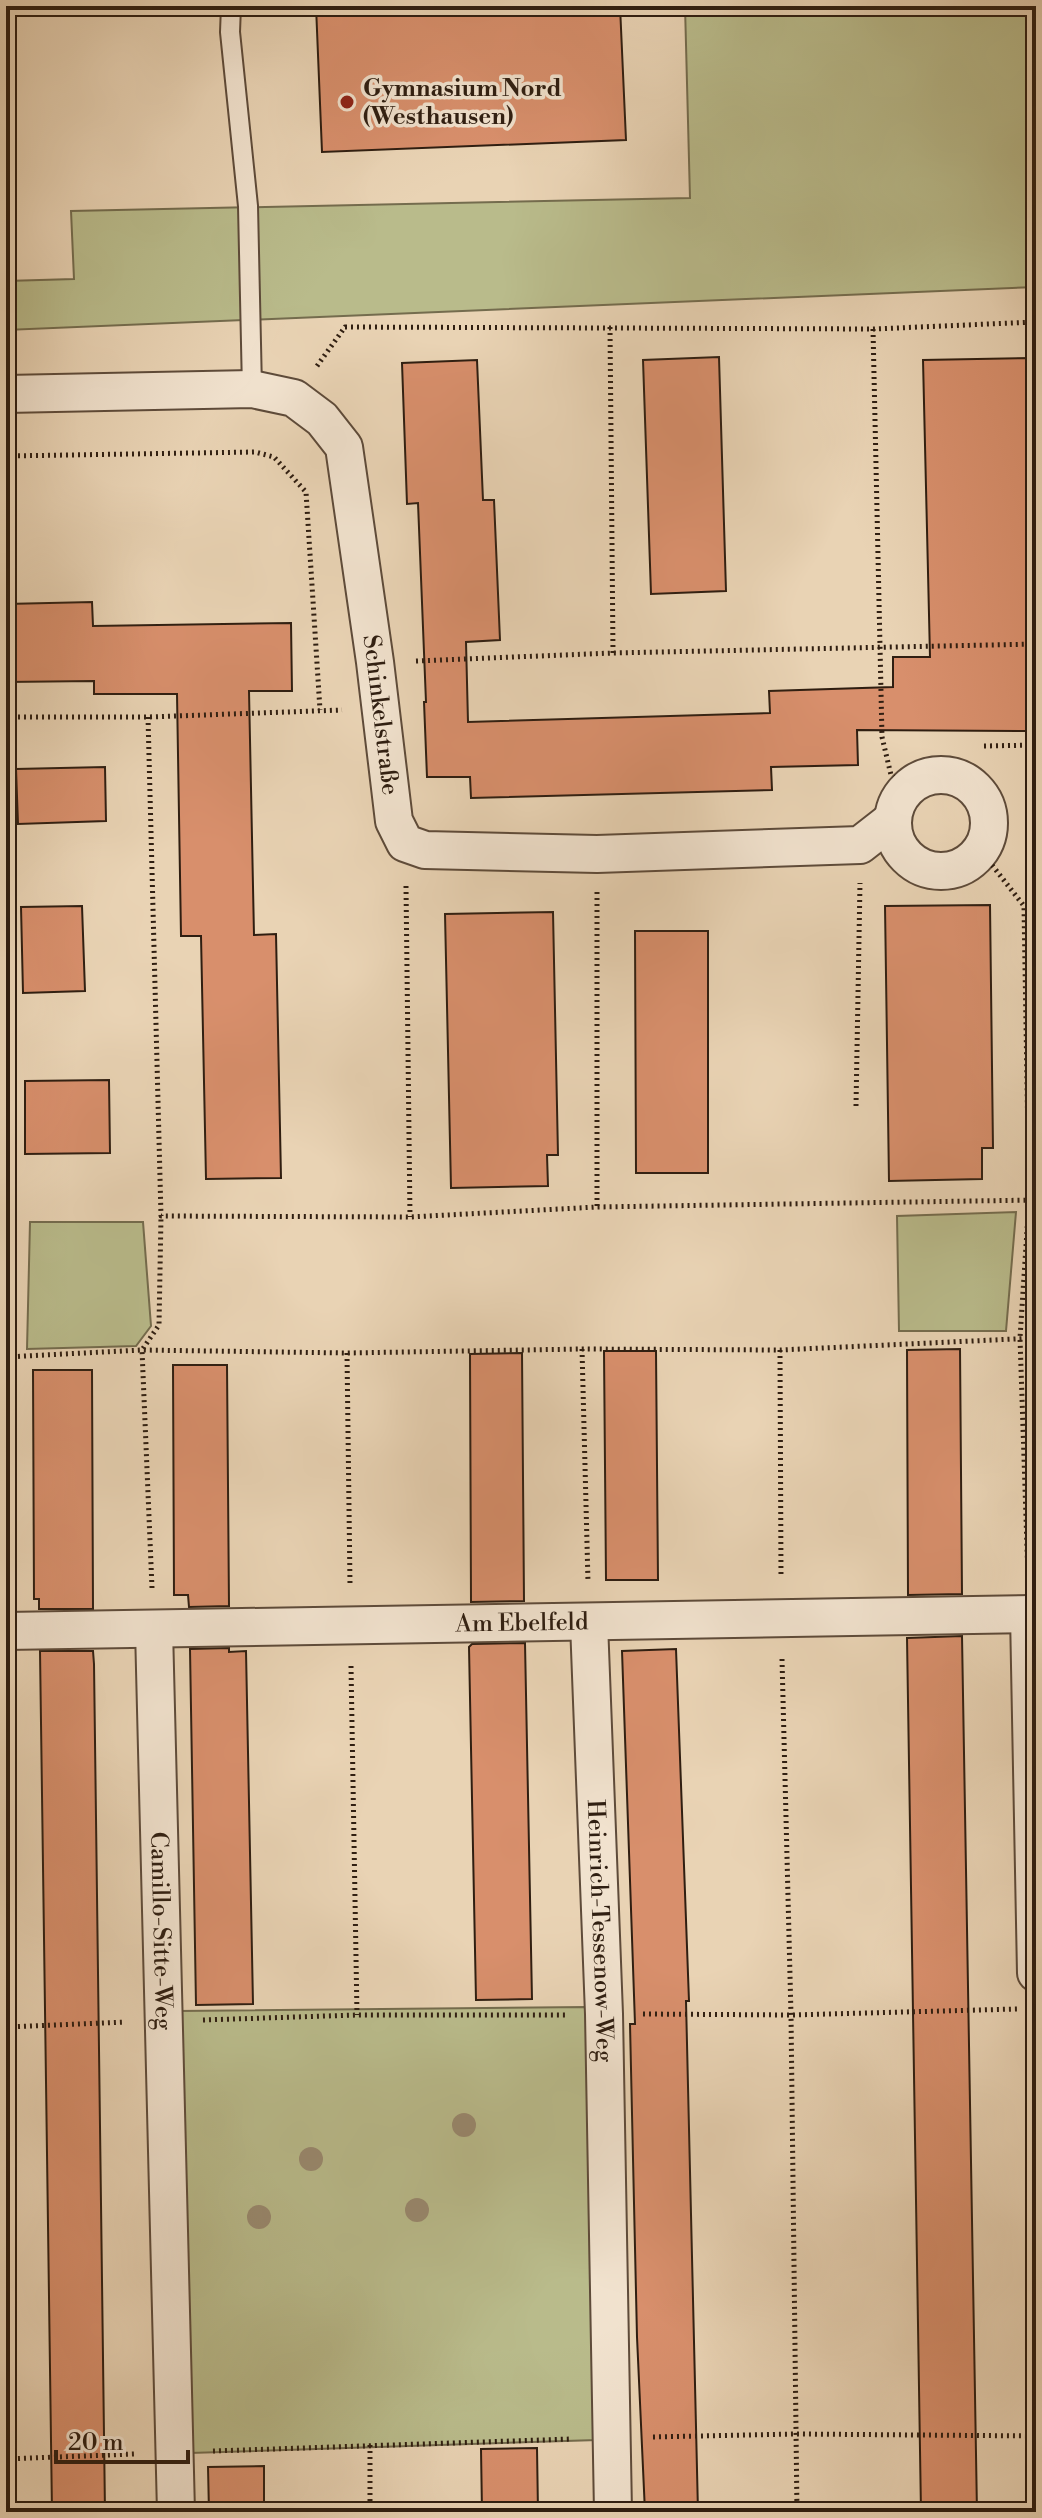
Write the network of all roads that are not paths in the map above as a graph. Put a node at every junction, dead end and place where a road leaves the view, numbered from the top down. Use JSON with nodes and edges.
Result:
{"nodes":[{"id":1,"x":231,"y":6,"type":"edge"},
{"id":2,"x":252,"y":389,"type":"junction"},
{"id":3,"x":6,"y":394,"type":"edge"},
{"id":4,"x":892,"y":820,"type":"junction"},
{"id":5,"x":1033,"y":1614,"type":"edge"},
{"id":6,"x":589,"y":1623,"type":"junction"},
{"id":7,"x":154,"y":1629,"type":"junction"},
{"id":8,"x":6,"y":1631,"type":"edge"},
{"id":9,"x":1036,"y":1973,"type":"edge"},
{"id":10,"x":176,"y":2512,"type":"edge"},
{"id":11,"x":613,"y":2512,"type":"edge"}],
"edges":[{"from":1,"to":2,"type":"lane"},
{"from":2,"to":3,"type":"street","name":"Schinkelstraße"},
{"from":2,"to":4,"type":"street","name":"Schinkelstraße"},
{"from":4,"to":4,"type":"street"},
{"from":5,"to":6,"type":"street","name":"Am Ebelfeld"},
{"from":5,"to":9,"type":"street"},
{"from":6,"to":7,"type":"street","name":"Am Ebelfeld"},
{"from":6,"to":11,"type":"street","name":"Heinrich-Tessenow-Weg"},
{"from":7,"to":8,"type":"street","name":"Am Ebelfeld"},
{"from":7,"to":10,"type":"street","name":"Camillo-Sitte-Weg"}]}
